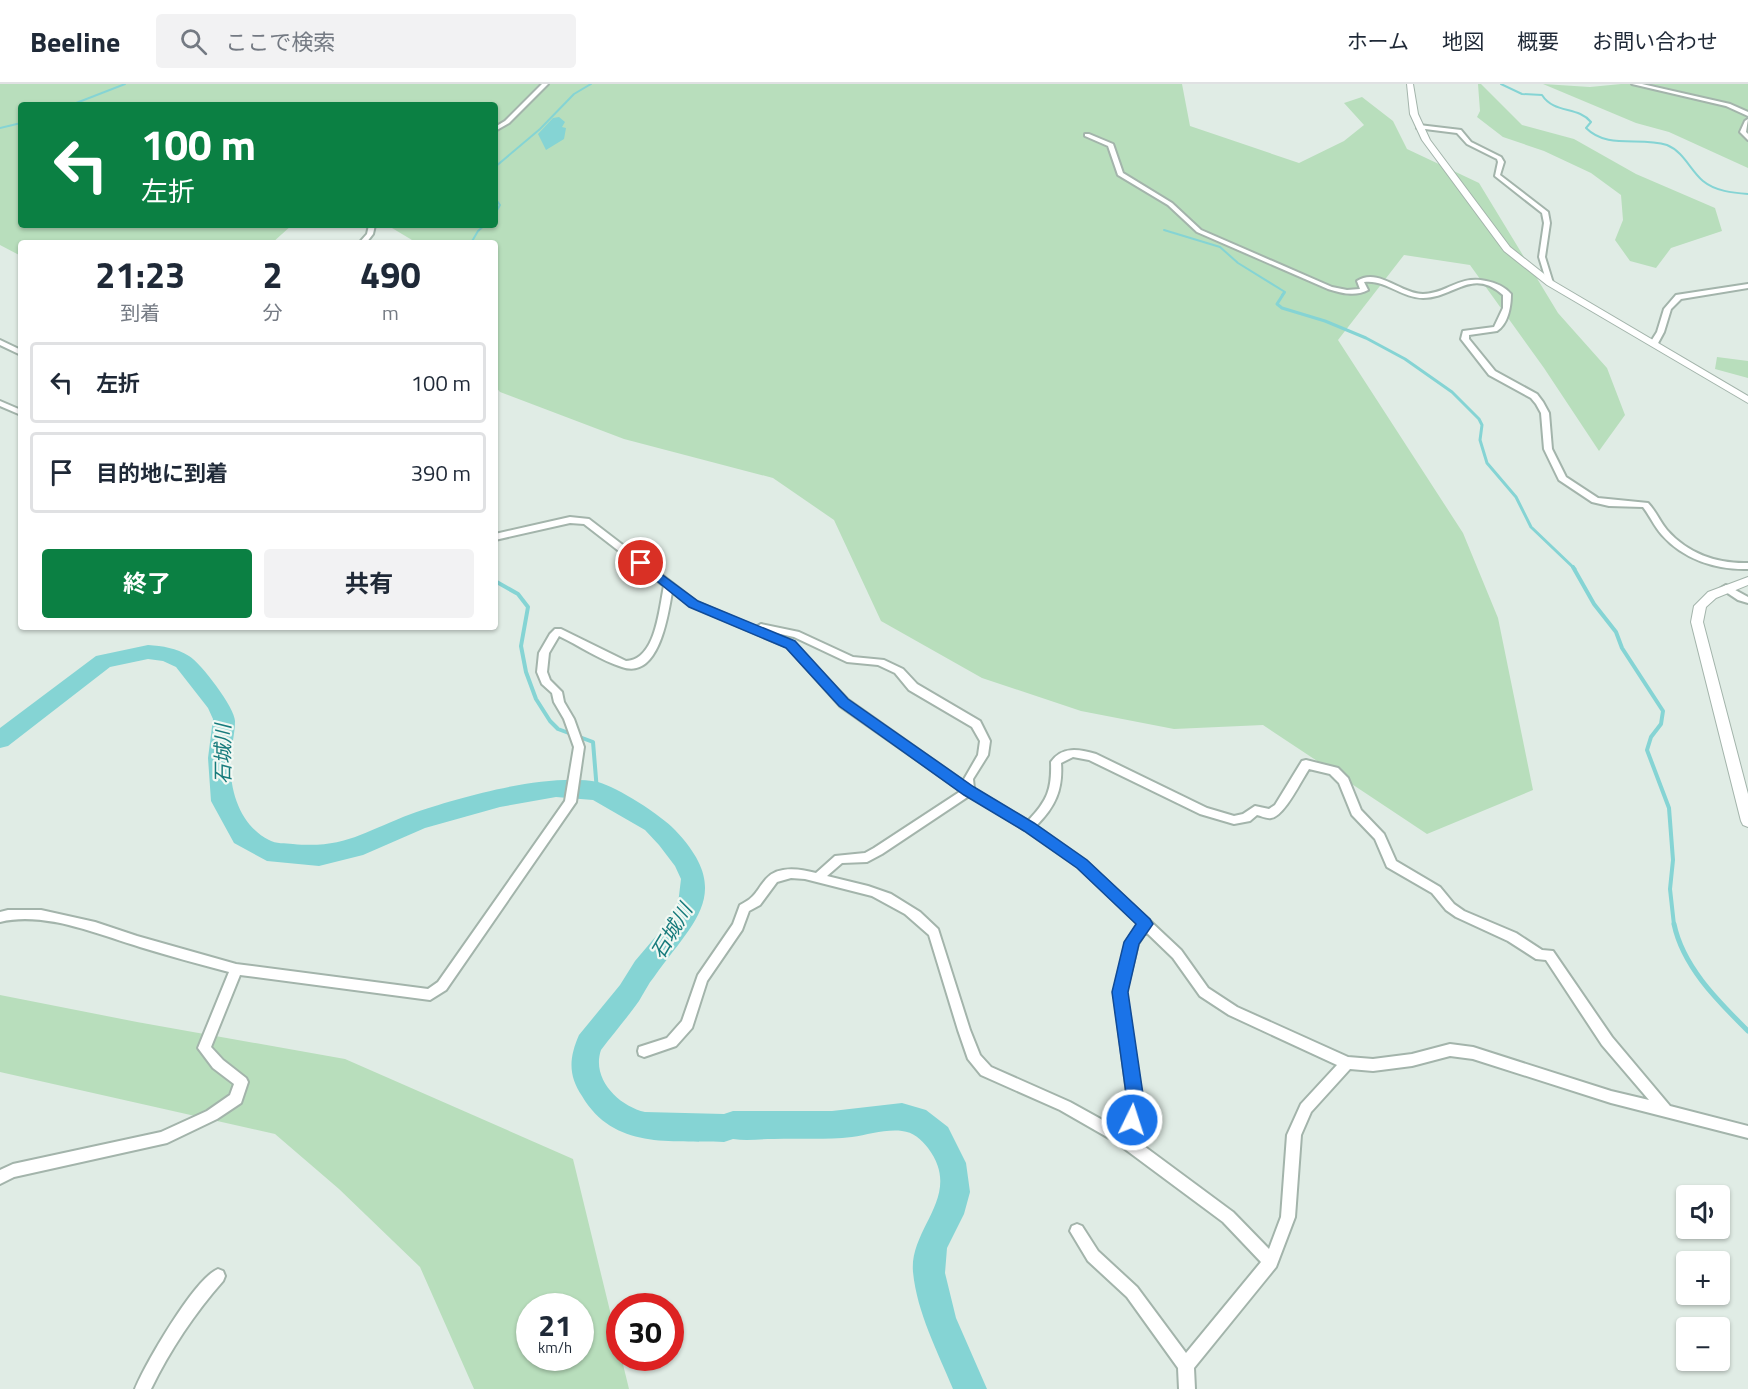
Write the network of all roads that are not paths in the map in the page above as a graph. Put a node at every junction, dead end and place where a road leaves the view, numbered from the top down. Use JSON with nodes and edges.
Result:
{"nodes":[{"id":1,"x":545,"y":84,"type":"edge"},
{"id":2,"x":1410,"y":84,"type":"edge"},
{"id":3,"x":1635,"y":84,"type":"edge"},
{"id":4,"x":1748,"y":114,"type":"edge"},
{"id":5,"x":1748,"y":121,"type":"edge"},
{"id":6,"x":498,"y":127,"type":"edge"},
{"id":7,"x":1419,"y":127,"type":"junction"},
{"id":8,"x":1087,"y":135,"type":"dead end"},
{"id":9,"x":1748,"y":138,"type":"edge"},
{"id":10,"x":1542,"y":257,"type":"junction"},
{"id":11,"x":1521,"y":263,"type":"junction"},
{"id":12,"x":1550,"y":283,"type":"junction"},
{"id":13,"x":1748,"y":286,"type":"edge"},
{"id":14,"x":0,"y":342,"type":"edge"},
{"id":15,"x":1654,"y":343,"type":"junction"},
{"id":16,"x":18,"y":351,"type":"edge"},
{"id":17,"x":1748,"y":400,"type":"edge"},
{"id":18,"x":0,"y":403,"type":"edge"},
{"id":19,"x":18,"y":412,"type":"edge"},
{"id":20,"x":498,"y":536,"type":"edge"},
{"id":21,"x":1748,"y":566,"type":"edge"},
{"id":22,"x":1748,"y":581,"type":"edge"},
{"id":23,"x":669,"y":586,"type":"junction"},
{"id":24,"x":1726,"y":588,"type":"junction"},
{"id":25,"x":1748,"y":600,"type":"edge"},
{"id":26,"x":743,"y":625,"type":"junction"},
{"id":27,"x":969,"y":791,"type":"junction"},
{"id":28,"x":1748,"y":821,"type":"edge"},
{"id":29,"x":1029,"y":827,"type":"junction"},
{"id":30,"x":820,"y":876,"type":"junction"},
{"id":31,"x":0,"y":917,"type":"edge"},
{"id":32,"x":1145,"y":924,"type":"junction"},
{"id":33,"x":236,"y":969,"type":"junction"},
{"id":34,"x":644,"y":1051,"type":"dead end"},
{"id":35,"x":1347,"y":1063,"type":"junction"},
{"id":36,"x":1666,"y":1111,"type":"junction"},
{"id":37,"x":1748,"y":1132,"type":"edge"},
{"id":38,"x":1119,"y":1136,"type":"junction"},
{"id":39,"x":0,"y":1177,"type":"edge"},
{"id":40,"x":1077,"y":1231,"type":"dead end"},
{"id":41,"x":1271,"y":1263,"type":"junction"},
{"id":42,"x":218,"y":1276,"type":"dead end"},
{"id":43,"x":1189,"y":1381,"type":"edge"},
{"id":44,"x":143,"y":1389,"type":"edge"}],
"edges":[{"from":1,"to":6,"type":"street"},
{"from":2,"to":7,"type":"street"},
{"from":3,"to":4,"type":"street"},
{"from":5,"to":9,"type":"street"},
{"from":7,"to":10,"type":"street"},
{"from":7,"to":11,"type":"street"},
{"from":8,"to":21,"type":"street"},
{"from":10,"to":11,"type":"street"},
{"from":10,"to":12,"type":"street"},
{"from":11,"to":12,"type":"street"},
{"from":12,"to":15,"type":"street"},
{"from":13,"to":15,"type":"street"},
{"from":14,"to":16,"type":"street"},
{"from":15,"to":17,"type":"street"},
{"from":18,"to":19,"type":"street"},
{"from":20,"to":23,"type":"street"},
{"from":22,"to":24,"type":"street"},
{"from":23,"to":26,"type":"street"},
{"from":23,"to":33,"type":"street"},
{"from":24,"to":25,"type":"street"},
{"from":24,"to":28,"type":"street"},
{"from":26,"to":27,"type":"street"},
{"from":26,"to":27,"type":"street"},
{"from":27,"to":29,"type":"street"},
{"from":27,"to":30,"type":"street"},
{"from":29,"to":32,"type":"street"},
{"from":29,"to":36,"type":"street"},
{"from":30,"to":34,"type":"street"},
{"from":30,"to":38,"type":"street"},
{"from":31,"to":33,"type":"street"},
{"from":32,"to":35,"type":"street"},
{"from":32,"to":38,"type":"street"},
{"from":33,"to":39,"type":"street"},
{"from":35,"to":36,"type":"street"},
{"from":35,"to":41,"type":"street"},
{"from":36,"to":37,"type":"street"},
{"from":38,"to":41,"type":"street"},
{"from":40,"to":43,"type":"street"},
{"from":41,"to":43,"type":"street"},
{"from":42,"to":44,"type":"street"}]}
